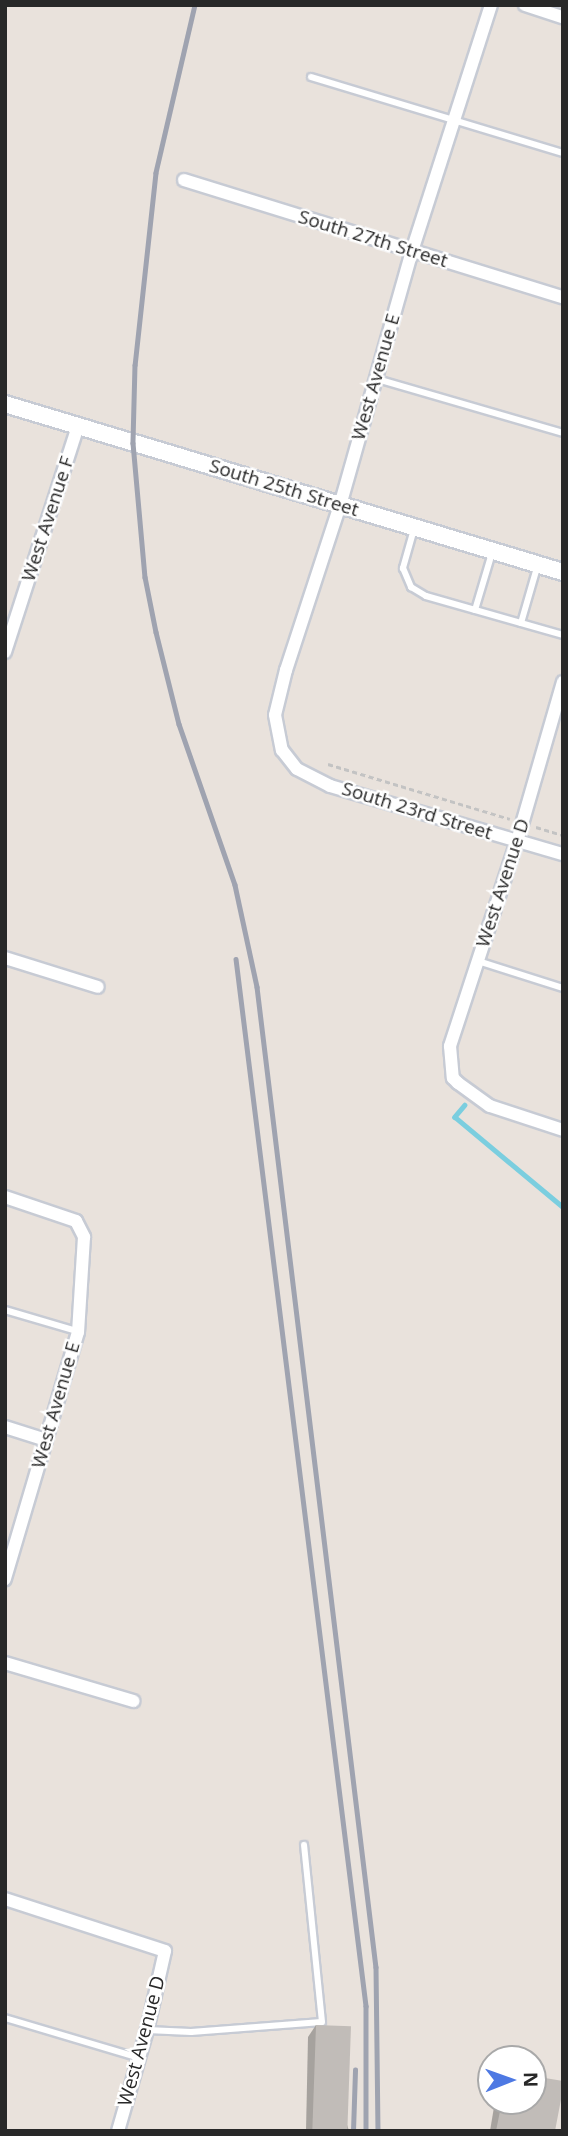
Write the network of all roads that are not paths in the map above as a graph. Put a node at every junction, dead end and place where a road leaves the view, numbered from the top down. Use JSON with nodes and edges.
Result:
{"nodes":[{"id":1,"x":491,"y":5,"type":"edge"},
{"id":2,"x":525,"y":5,"type":"edge"},
{"id":3,"x":563,"y":17,"type":"edge"},
{"id":4,"x":311,"y":77,"type":"dead end"},
{"id":5,"x":454,"y":120,"type":"junction"},
{"id":6,"x":563,"y":153,"type":"edge"},
{"id":7,"x":184,"y":180,"type":"dead end"},
{"id":8,"x":412,"y":251,"type":"junction"},
{"id":9,"x":563,"y":297,"type":"edge"},
{"id":10,"x":376,"y":378,"type":"junction"},
{"id":11,"x":5,"y":404,"type":"edge"},
{"id":12,"x":78,"y":426,"type":"junction"},
{"id":13,"x":563,"y":433,"type":"edge"},
{"id":14,"x":340,"y":505,"type":"junction"},
{"id":15,"x":414,"y":527,"type":"junction"},
{"id":16,"x":493,"y":551,"type":"junction"},
{"id":17,"x":538,"y":564,"type":"junction"},
{"id":18,"x":563,"y":572,"type":"edge"},
{"id":19,"x":475,"y":610,"type":"junction"},
{"id":20,"x":521,"y":623,"type":"junction"},
{"id":21,"x":563,"y":635,"type":"edge"},
{"id":22,"x":5,"y":652,"type":"edge"},
{"id":23,"x":563,"y":682,"type":"edge"},
{"id":24,"x":559,"y":708,"type":"edge"},
{"id":25,"x":282,"y":750,"type":"joint"},
{"id":26,"x":517,"y":841,"type":"junction"},
{"id":27,"x":563,"y":855,"type":"edge"},
{"id":28,"x":5,"y":958,"type":"edge"},
{"id":29,"x":478,"y":961,"type":"junction"},
{"id":30,"x":98,"y":987,"type":"dead end"},
{"id":31,"x":563,"y":988,"type":"edge"},
{"id":32,"x":563,"y":1130,"type":"edge"},
{"id":33,"x":5,"y":1198,"type":"edge"},
{"id":34,"x":5,"y":1310,"type":"edge"},
{"id":35,"x":78,"y":1332,"type":"junction"},
{"id":36,"x":5,"y":1427,"type":"edge"},
{"id":37,"x":47,"y":1440,"type":"junction"},
{"id":38,"x":10,"y":1544,"type":"edge"},
{"id":39,"x":5,"y":1579,"type":"edge"},
{"id":40,"x":5,"y":1663,"type":"edge"},
{"id":41,"x":132,"y":1701,"type":"dead end"},
{"id":42,"x":304,"y":1845,"type":"dead end"},
{"id":43,"x":5,"y":1899,"type":"edge"},
{"id":44,"x":5,"y":2018,"type":"edge"},
{"id":45,"x":148,"y":2030,"type":"junction"},
{"id":46,"x":139,"y":2058,"type":"junction"},
{"id":47,"x":118,"y":2131,"type":"edge"}],
"edges":[{"from":1,"to":5,"type":"street","name":"West Avenue E"},
{"from":2,"to":3,"type":"street"},
{"from":4,"to":5,"type":"lane"},
{"from":5,"to":6,"type":"lane"},
{"from":5,"to":8,"type":"street","name":"West Avenue E"},
{"from":7,"to":8,"type":"street","name":"South 27th Street"},
{"from":8,"to":9,"type":"street","name":"South 27th Street"},
{"from":8,"to":10,"type":"street","name":"West Avenue E"},
{"from":10,"to":13,"type":"lane"},
{"from":10,"to":14,"type":"street","name":"West Avenue E"},
{"from":11,"to":12,"type":"street","name":"South 25th Street"},
{"from":12,"to":14,"type":"street","name":"South 25th Street"},
{"from":12,"to":22,"type":"street","name":"West Avenue F"},
{"from":14,"to":15,"type":"street","name":"South 25th Street"},
{"from":14,"to":25,"type":"street","name":"West Avenue E"},
{"from":15,"to":16,"type":"street","name":"South 25th Street"},
{"from":15,"to":19,"type":"lane"},
{"from":16,"to":17,"type":"street","name":"South 25th Street"},
{"from":16,"to":19,"type":"lane"},
{"from":17,"to":18,"type":"street","name":"South 25th Street"},
{"from":17,"to":20,"type":"lane"},
{"from":19,"to":20,"type":"lane"},
{"from":20,"to":21,"type":"lane"},
{"from":23,"to":24,"type":"street","name":"West Avenue D"},
{"from":24,"to":26,"type":"street","name":"West Avenue D"},
{"from":25,"to":26,"type":"street","name":"South 23rd Street"},
{"from":26,"to":27,"type":"street","name":"South 23rd Street"},
{"from":26,"to":29,"type":"street","name":"West Avenue D"},
{"from":28,"to":30,"type":"street"},
{"from":29,"to":31,"type":"lane"},
{"from":29,"to":32,"type":"street","name":"West Avenue D"},
{"from":33,"to":35,"type":"street","name":"West Avenue E"},
{"from":34,"to":35,"type":"lane"},
{"from":35,"to":37,"type":"street","name":"West Avenue E"},
{"from":36,"to":37,"type":"street"},
{"from":37,"to":38,"type":"street","name":"West Avenue E"},
{"from":38,"to":39,"type":"street","name":"West Avenue E"},
{"from":40,"to":41,"type":"street"},
{"from":42,"to":45,"type":"lane"},
{"from":43,"to":45,"type":"street","name":"West Avenue D"},
{"from":44,"to":46,"type":"lane"},
{"from":45,"to":46,"type":"street","name":"West Avenue D"},
{"from":46,"to":47,"type":"street","name":"West Avenue D"}]}
